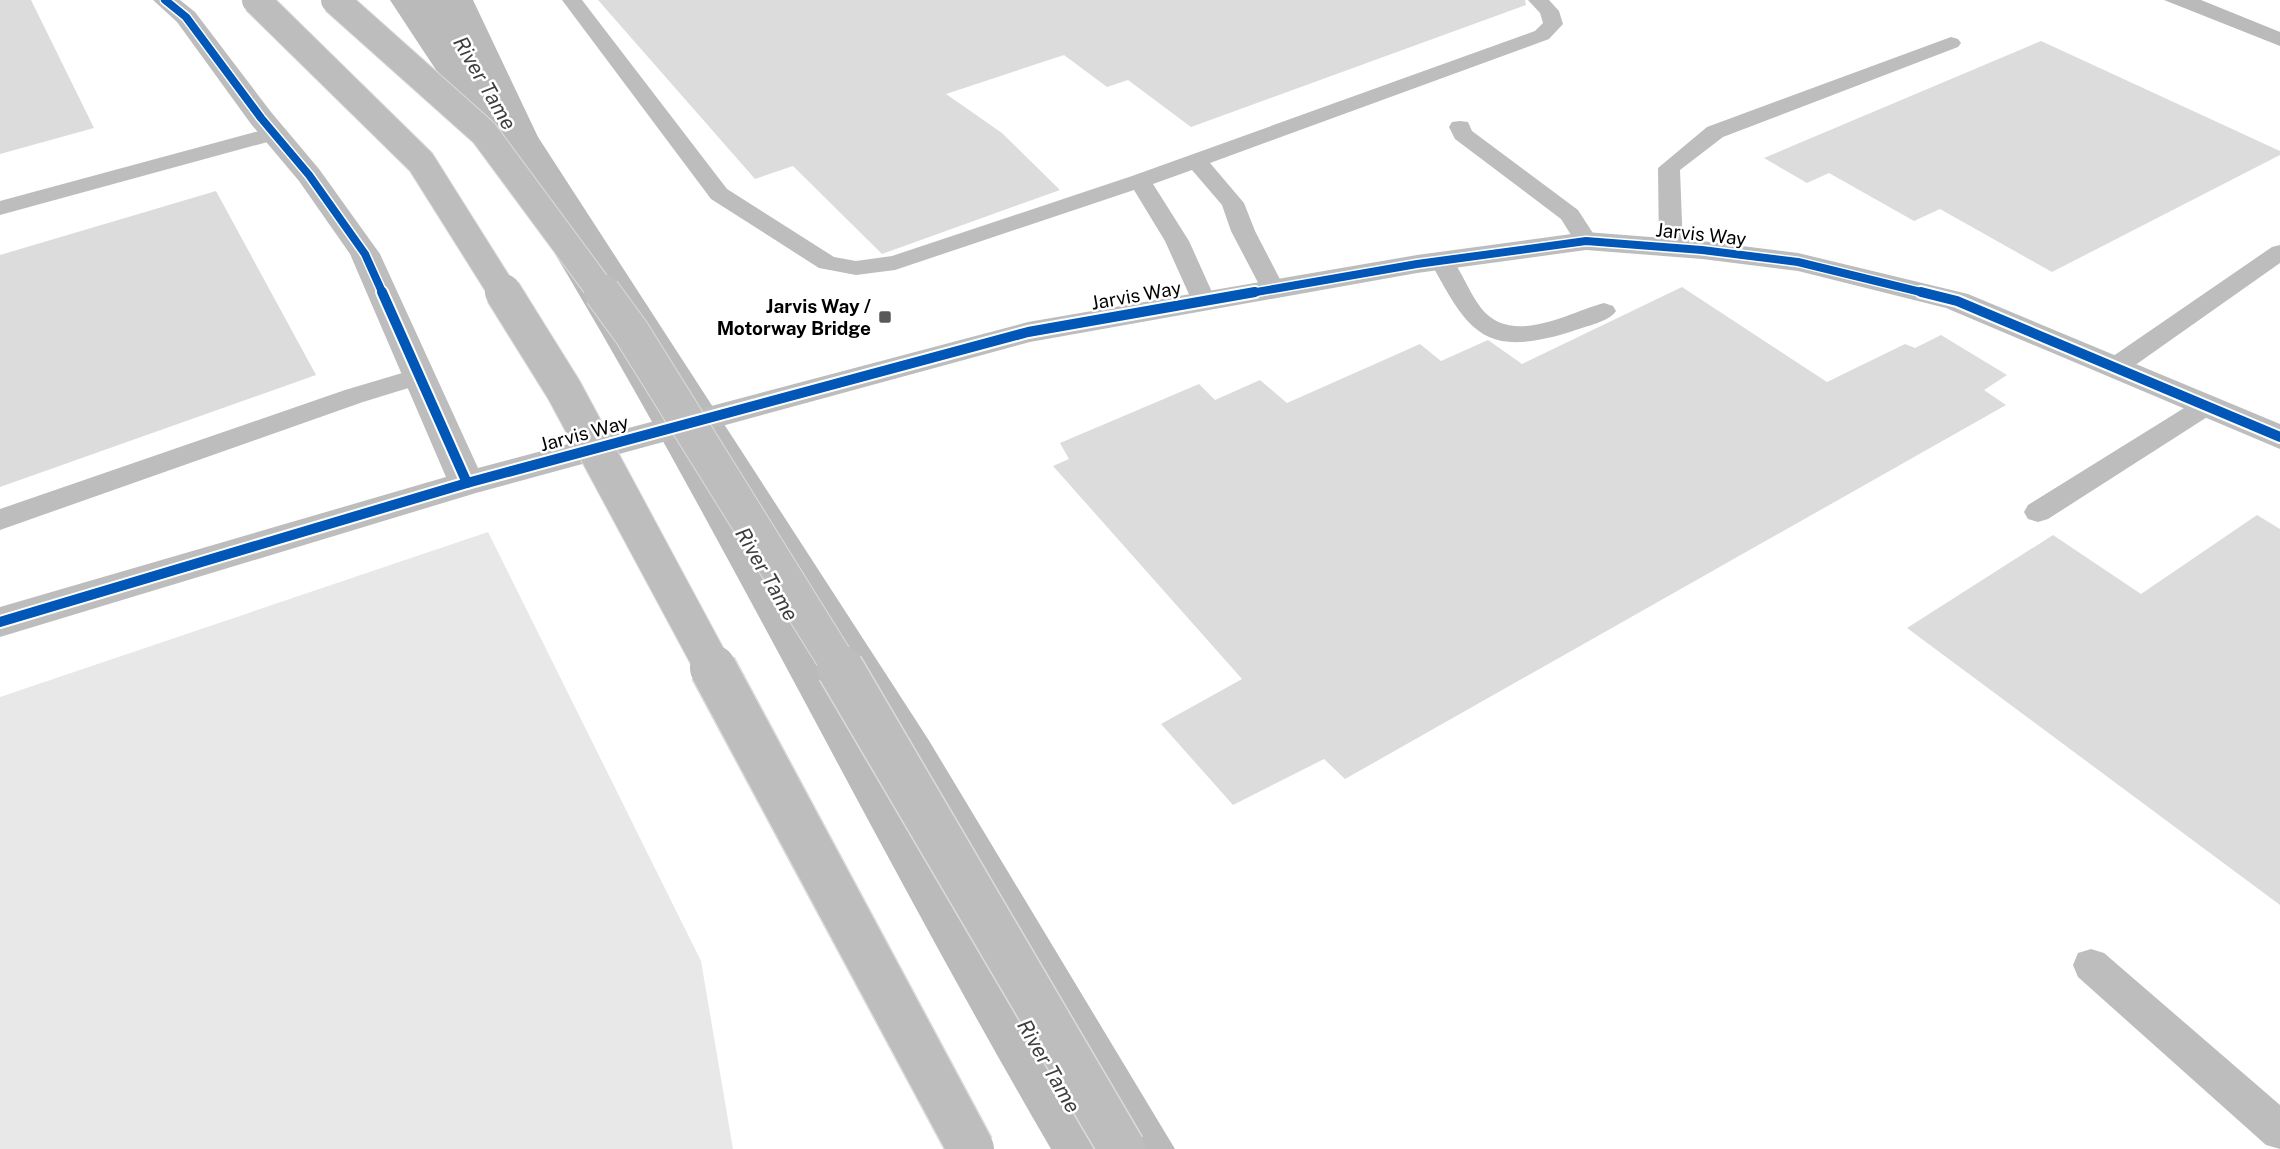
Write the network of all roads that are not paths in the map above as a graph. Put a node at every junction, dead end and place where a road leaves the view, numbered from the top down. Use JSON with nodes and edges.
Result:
{"nodes":[{"id":1,"x":165,"y":0,"type":"edge"},
{"id":2,"x":256,"y":0,"type":"edge"},
{"id":3,"x":335,"y":0,"type":"edge"},
{"id":4,"x":572,"y":0,"type":"edge"},
{"id":5,"x":1538,"y":0,"type":"edge"},
{"id":6,"x":1951,"y":43,"type":"dead end"},
{"id":7,"x":1460,"y":127,"type":"dead end"},
{"id":8,"x":274,"y":133,"type":"junction"},
{"id":9,"x":1196,"y":160,"type":"junction"},
{"id":10,"x":1139,"y":181,"type":"junction"},
{"id":11,"x":0,"y":208,"type":"edge"},
{"id":12,"x":1586,"y":241,"type":"junction"},
{"id":13,"x":1671,"y":248,"type":"junction"},
{"id":14,"x":2280,"y":252,"type":"edge"},
{"id":15,"x":1442,"y":261,"type":"junction"},
{"id":16,"x":1273,"y":289,"type":"junction"},
{"id":17,"x":1204,"y":301,"type":"junction"},
{"id":18,"x":1604,"y":311,"type":"dead end"},
{"id":19,"x":2115,"y":367,"type":"junction"},
{"id":20,"x":419,"y":376,"type":"junction"},
{"id":21,"x":2206,"y":406,"type":"junction"},
{"id":22,"x":2280,"y":437,"type":"edge"},
{"id":23,"x":467,"y":483,"type":"junction"},
{"id":24,"x":2038,"y":512,"type":"dead end"},
{"id":25,"x":0,"y":520,"type":"edge"},
{"id":26,"x":0,"y":622,"type":"edge"},
{"id":27,"x":2091,"y":965,"type":"dead end"},
{"id":28,"x":2280,"y":1132,"type":"edge"},
{"id":29,"x":971,"y":1149,"type":"edge"},
{"id":30,"x":1122,"y":1149,"type":"edge"}],
"edges":[{"from":1,"to":8,"type":"main road"},
{"from":2,"to":29,"type":"main road","bridge":true},
{"from":3,"to":30,"type":"main road","bridge":true},
{"from":4,"to":10,"type":"lane"},
{"from":5,"to":9,"type":"lane"},
{"from":6,"to":13,"type":"lane"},
{"from":7,"to":12,"type":"lane"},
{"from":8,"to":11,"type":"lane"},
{"from":8,"to":20,"type":"main road"},
{"from":9,"to":10,"type":"lane"},
{"from":9,"to":16,"type":"lane"},
{"from":10,"to":17,"type":"lane"},
{"from":12,"to":13,"type":"main road","name":"Jarvis Way"},
{"from":12,"to":15,"type":"main road","name":"Jarvis Way"},
{"from":13,"to":19,"type":"main road","name":"Jarvis Way"},
{"from":14,"to":19,"type":"lane"},
{"from":15,"to":16,"type":"main road","name":"Jarvis Way"},
{"from":15,"to":18,"type":"lane"},
{"from":16,"to":17,"type":"main road","name":"Jarvis Way"},
{"from":17,"to":23,"type":"main road","name":"Jarvis Way"},
{"from":19,"to":21,"type":"main road","name":"Jarvis Way"},
{"from":20,"to":23,"type":"main road"},
{"from":20,"to":25,"type":"lane"},
{"from":21,"to":22,"type":"main road","name":"Jarvis Way"},
{"from":21,"to":24,"type":"lane"},
{"from":23,"to":26,"type":"main road","name":"Jarvis Way"},
{"from":27,"to":28,"type":"lane"}]}
